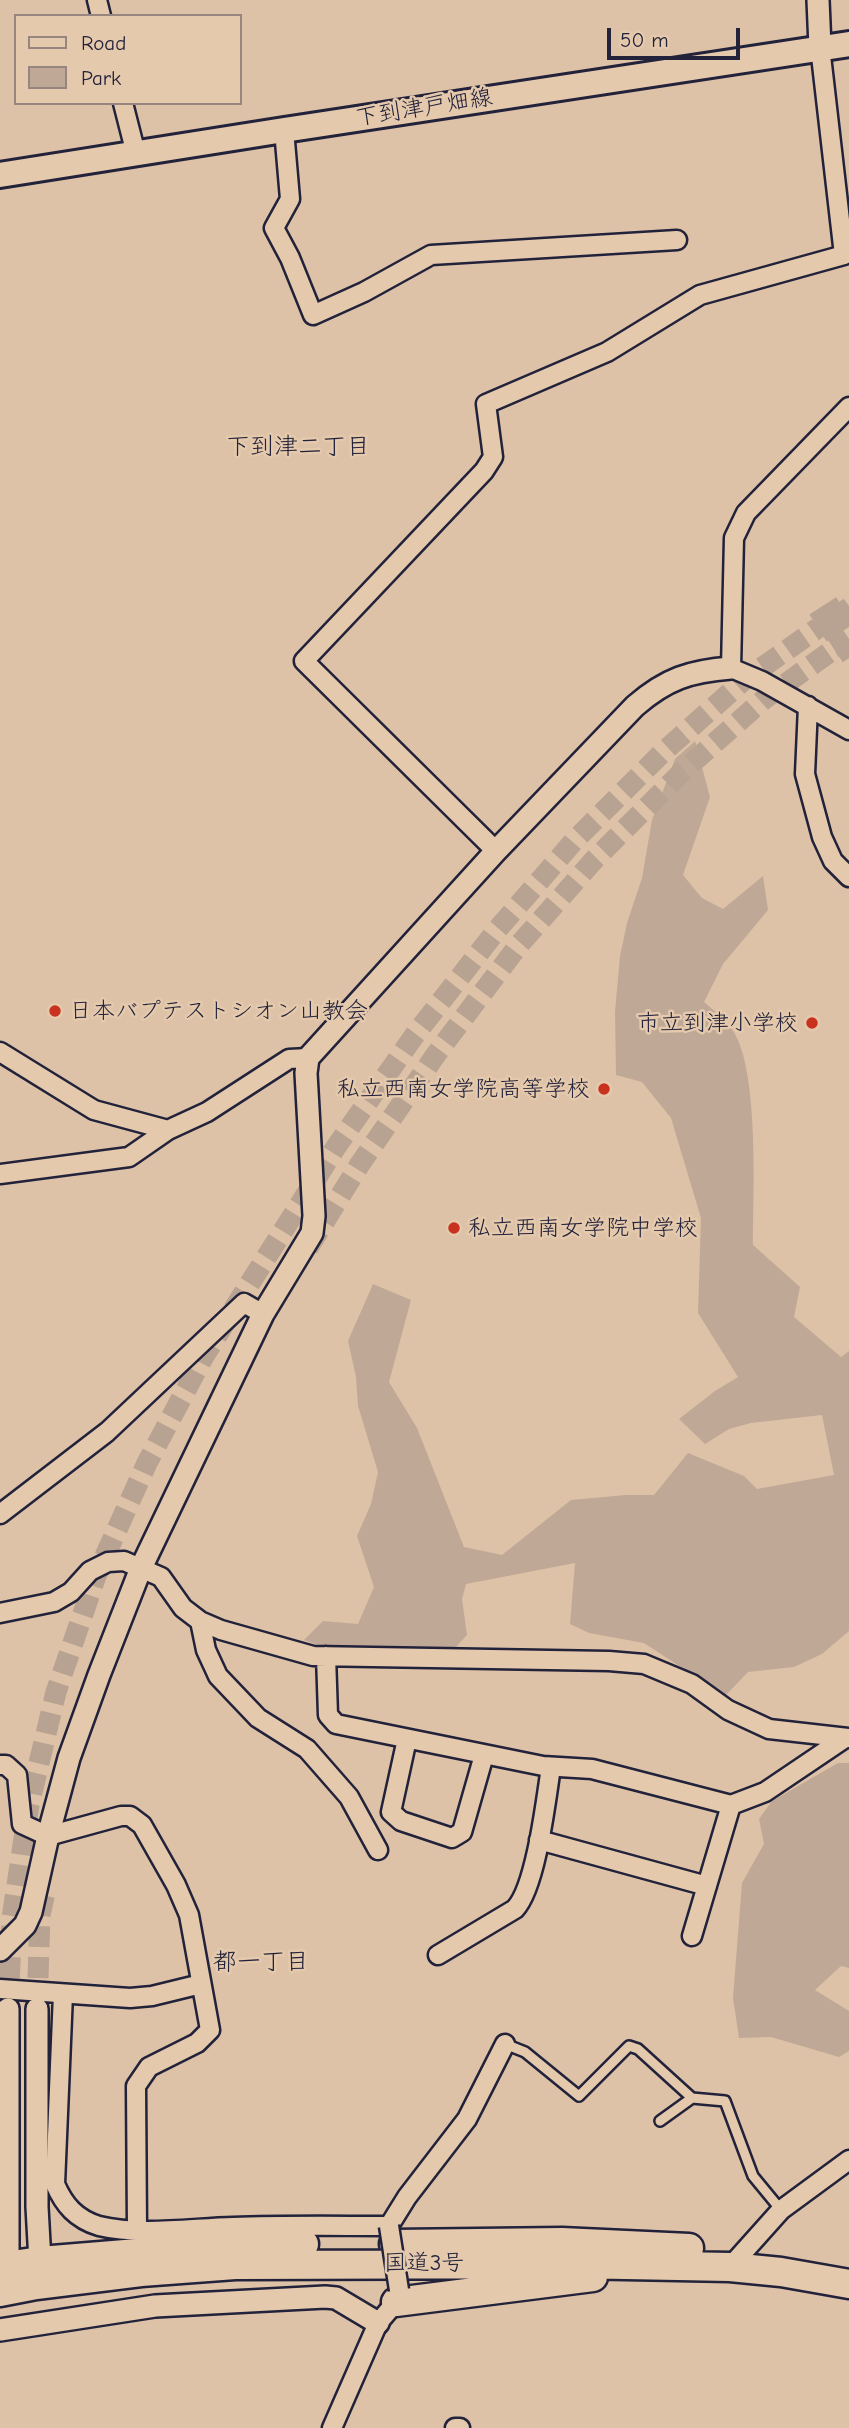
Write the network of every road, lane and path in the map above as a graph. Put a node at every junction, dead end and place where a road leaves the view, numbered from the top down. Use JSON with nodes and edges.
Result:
{"nodes":[{"id":1,"x":818,"y":0,"type":"edge"},
{"id":2,"x":849,"y":44,"type":"edge"},
{"id":3,"x":820,"y":47,"type":"junction"},
{"id":4,"x":124,"y":105,"type":"edge"},
{"id":5,"x":284,"y":130,"type":"junction"},
{"id":6,"x":136,"y":154,"type":"junction"},
{"id":7,"x":0,"y":175,"type":"edge"},
{"id":8,"x":677,"y":240,"type":"dead end"},
{"id":9,"x":849,"y":407,"type":"edge"},
{"id":10,"x":731,"y":668,"type":"junction"},
{"id":11,"x":808,"y":706,"type":"junction"},
{"id":12,"x":849,"y":730,"type":"edge"},
{"id":13,"x":496,"y":851,"type":"junction"},
{"id":14,"x":849,"y":877,"type":"edge"},
{"id":15,"x":0,"y":1052,"type":"edge"},
{"id":16,"x":308,"y":1058,"type":"junction"},
{"id":17,"x":168,"y":1129,"type":"junction"},
{"id":18,"x":0,"y":1174,"type":"edge"},
{"id":19,"x":263,"y":1314,"type":"junction"},
{"id":20,"x":0,"y":1514,"type":"edge"},
{"id":21,"x":141,"y":1568,"type":"junction"},
{"id":22,"x":0,"y":1613,"type":"edge"},
{"id":23,"x":200,"y":1621,"type":"junction"},
{"id":24,"x":326,"y":1656,"type":"junction"},
{"id":25,"x":847,"y":1738,"type":"edge"},
{"id":26,"x":407,"y":1739,"type":"junction"},
{"id":27,"x":484,"y":1755,"type":"junction"},
{"id":28,"x":0,"y":1765,"type":"edge"},
{"id":29,"x":551,"y":1767,"type":"junction"},
{"id":30,"x":732,"y":1805,"type":"junction"},
{"id":31,"x":48,"y":1836,"type":"junction"},
{"id":32,"x":539,"y":1840,"type":"junction"},
{"id":33,"x":378,"y":1850,"type":"dead end"},
{"id":34,"x":707,"y":1886,"type":"junction"},
{"id":35,"x":692,"y":1936,"type":"dead end"},
{"id":36,"x":0,"y":1950,"type":"edge"},
{"id":37,"x":438,"y":1955,"type":"dead end"},
{"id":38,"x":201,"y":1984,"type":"junction"},
{"id":39,"x":64,"y":1994,"type":"junction"},
{"id":40,"x":4,"y":1999,"type":"edge"},
{"id":41,"x":37,"y":2009,"type":"tunnel mouth"},
{"id":42,"x":505,"y":2044,"type":"joint"},
{"id":43,"x":692,"y":2098,"type":"junction"},
{"id":44,"x":660,"y":2120,"type":"dead end"},
{"id":45,"x":849,"y":2160,"type":"edge"},
{"id":46,"x":781,"y":2210,"type":"junction"},
{"id":47,"x":389,"y":2227,"type":"junction"},
{"id":48,"x":137,"y":2230,"type":"junction"},
{"id":49,"x":737,"y":2259,"type":"junction"},
{"id":50,"x":621,"y":2265,"type":"junction"},
{"id":51,"x":849,"y":2267,"type":"edge"},
{"id":52,"x":16,"y":2276,"type":"edge"},
{"id":53,"x":849,"y":2284,"type":"edge"},
{"id":54,"x":391,"y":2305,"type":"junction"},
{"id":55,"x":0,"y":2330,"type":"edge"},
{"id":56,"x":332,"y":2428,"type":"edge"},
{"id":57,"x":455,"y":2428,"type":"edge"},
{"id":58,"x":460,"y":2428,"type":"edge"}],
"edges":[{"from":1,"to":3,"type":"street"},
{"from":2,"to":3,"type":"main road","name":"下到津戸畑線"},
{"from":3,"to":5,"type":"main road","name":"下到津戸畑線"},
{"from":3,"to":13,"type":"street"},
{"from":4,"to":6,"type":"street"},
{"from":5,"to":6,"type":"main road","name":"下到津戸畑線"},
{"from":5,"to":8,"type":"street"},
{"from":6,"to":7,"type":"main road","name":"下到津戸畑線"},
{"from":9,"to":10,"type":"street"},
{"from":10,"to":11,"type":"street"},
{"from":10,"to":13,"type":"street"},
{"from":11,"to":12,"type":"street"},
{"from":11,"to":14,"type":"street"},
{"from":13,"to":16,"type":"street"},
{"from":15,"to":17,"type":"street"},
{"from":16,"to":17,"type":"street"},
{"from":16,"to":19,"type":"street"},
{"from":17,"to":18,"type":"street"},
{"from":19,"to":20,"type":"street"},
{"from":19,"to":21,"type":"street"},
{"from":21,"to":22,"type":"street"},
{"from":21,"to":23,"type":"street"},
{"from":21,"to":31,"type":"street"},
{"from":23,"to":24,"type":"street"},
{"from":23,"to":33,"type":"street"},
{"from":24,"to":25,"type":"street"},
{"from":24,"to":26,"type":"street"},
{"from":25,"to":30,"type":"street"},
{"from":26,"to":27,"type":"street"},
{"from":26,"to":27,"type":"street"},
{"from":27,"to":29,"type":"street"},
{"from":28,"to":31,"type":"street"},
{"from":29,"to":30,"type":"street"},
{"from":29,"to":32,"type":"street"},
{"from":30,"to":34,"type":"street"},
{"from":31,"to":36,"type":"street"},
{"from":31,"to":38,"type":"street"},
{"from":32,"to":34,"type":"street"},
{"from":32,"to":37,"type":"street"},
{"from":34,"to":35,"type":"street"},
{"from":38,"to":39,"type":"street"},
{"from":38,"to":48,"type":"street"},
{"from":39,"to":40,"type":"street"},
{"from":39,"to":48,"type":"street"},
{"from":40,"to":52,"type":"street"},
{"from":41,"to":52,"type":"street"},
{"from":42,"to":43,"type":"lane"},
{"from":42,"to":47,"type":"street"},
{"from":43,"to":44,"type":"lane"},
{"from":43,"to":46,"type":"lane"},
{"from":45,"to":46,"type":"street"},
{"from":46,"to":49,"type":"street"},
{"from":47,"to":48,"type":"street"},
{"from":47,"to":54,"type":"street","bridge":true},
{"from":49,"to":50,"type":"highway","name":"国道3号"},
{"from":49,"to":51,"type":"highway","name":"国道3号"},
{"from":49,"to":52,"type":"highway","name":"国道3号"},
{"from":49,"to":53,"type":"highway","name":"国道3号"},
{"from":50,"to":52,"type":"highway","name":"国道3号"},
{"from":50,"to":54,"type":"highway"},
{"from":54,"to":55,"type":"street"},
{"from":54,"to":56,"type":"street"},
{"from":57,"to":58,"type":"street"}]}
